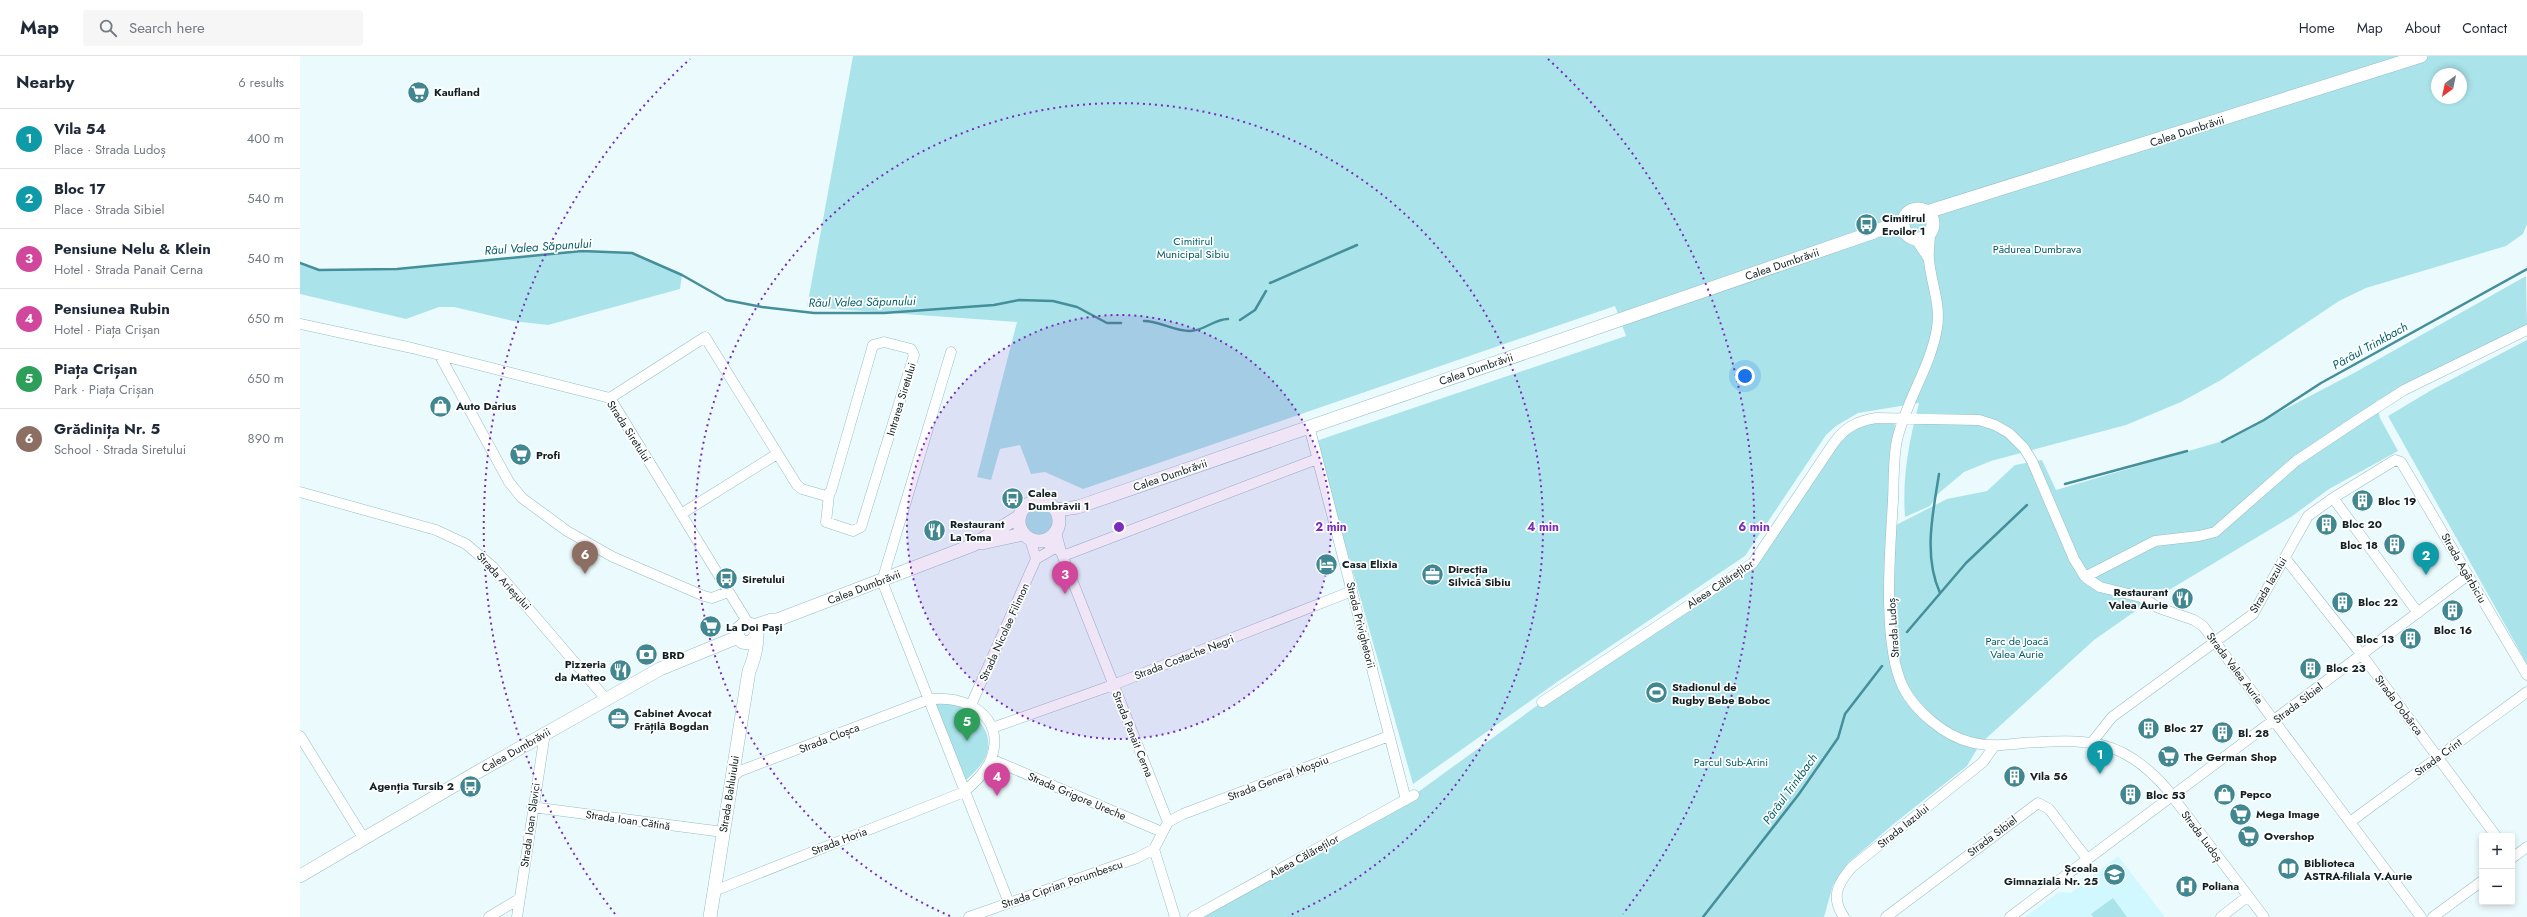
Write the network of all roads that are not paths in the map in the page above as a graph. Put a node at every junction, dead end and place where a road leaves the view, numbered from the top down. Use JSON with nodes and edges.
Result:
{"nodes":[{"id":1,"x":2421,"y":56,"type":"edge"},
{"id":2,"x":1930,"y":222,"type":"junction"},
{"id":3,"x":1908,"y":230,"type":"junction"},
{"id":4,"x":1929,"y":259,"type":"junction"},
{"id":5,"x":300,"y":324,"type":"edge"},
{"id":6,"x":2527,"y":330,"type":"edge"},
{"id":7,"x":951,"y":352,"type":"dead end"},
{"id":8,"x":440,"y":356,"type":"junction"},
{"id":9,"x":610,"y":398,"type":"junction"},
{"id":10,"x":1903,"y":419,"type":"junction"},
{"id":11,"x":1309,"y":426,"type":"junction"},
{"id":12,"x":777,"y":454,"type":"junction"},
{"id":13,"x":1317,"y":459,"type":"junction"},
{"id":14,"x":2401,"y":462,"type":"joint"},
{"id":15,"x":300,"y":492,"type":"edge"},
{"id":16,"x":829,"y":494,"type":"junction"},
{"id":17,"x":2333,"y":498,"type":"junction"},
{"id":18,"x":681,"y":514,"type":"junction"},
{"id":19,"x":1020,"y":516,"type":"junction"},
{"id":20,"x":1057,"y":521,"type":"junction"},
{"id":21,"x":1027,"y":536,"type":"junction"},
{"id":22,"x":973,"y":545,"type":"junction"},
{"id":23,"x":1056,"y":549,"type":"junction"},
{"id":24,"x":2285,"y":558,"type":"junction"},
{"id":25,"x":1036,"y":559,"type":"junction"},
{"id":26,"x":2468,"y":575,"type":"junction"},
{"id":27,"x":2085,"y":577,"type":"junction"},
{"id":28,"x":882,"y":581,"type":"junction"},
{"id":29,"x":1352,"y":591,"type":"junction"},
{"id":30,"x":728,"y":592,"type":"junction"},
{"id":31,"x":2418,"y":613,"type":"junction"},
{"id":32,"x":748,"y":632,"type":"junction"},
{"id":33,"x":2216,"y":642,"type":"junction"},
{"id":34,"x":2362,"y":655,"type":"junction"},
{"id":35,"x":2527,"y":675,"type":"edge"},
{"id":36,"x":1113,"y":685,"type":"junction"},
{"id":37,"x":2527,"y":692,"type":"edge"},
{"id":38,"x":606,"y":699,"type":"junction"},
{"id":39,"x":927,"y":700,"type":"junction"},
{"id":40,"x":1542,"y":702,"type":"dead end"},
{"id":41,"x":971,"y":705,"type":"junction"},
{"id":42,"x":2274,"y":721,"type":"junction"},
{"id":43,"x":992,"y":728,"type":"junction"},
{"id":44,"x":545,"y":733,"type":"junction"},
{"id":45,"x":300,"y":736,"type":"edge"},
{"id":46,"x":1389,"y":736,"type":"junction"},
{"id":47,"x":2093,"y":741,"type":"junction"},
{"id":48,"x":1995,"y":745,"type":"junction"},
{"id":49,"x":2438,"y":756,"type":"junction"},
{"id":50,"x":991,"y":759,"type":"junction"},
{"id":51,"x":732,"y":778,"type":"junction"},
{"id":52,"x":964,"y":792,"type":"junction"},
{"id":53,"x":1410,"y":797,"type":"joint"},
{"id":54,"x":2173,"y":797,"type":"junction"},
{"id":55,"x":532,"y":807,"type":"junction"},
{"id":56,"x":1168,"y":822,"type":"junction"},
{"id":57,"x":2350,"y":822,"type":"junction"},
{"id":58,"x":723,"y":832,"type":"junction"},
{"id":59,"x":1162,"y":832,"type":"junction"},
{"id":60,"x":2494,"y":833,"type":"edge"},
{"id":61,"x":364,"y":839,"type":"junction"},
{"id":62,"x":2527,"y":847,"type":"edge"},
{"id":63,"x":1154,"y":849,"type":"junction"},
{"id":64,"x":2515,"y":856,"type":"edge"},
{"id":65,"x":2088,"y":860,"type":"junction"},
{"id":66,"x":300,"y":876,"type":"edge"},
{"id":67,"x":2479,"y":883,"type":"edge"},
{"id":68,"x":714,"y":890,"type":"junction"},
{"id":69,"x":2248,"y":896,"type":"junction"},
{"id":70,"x":519,"y":899,"type":"junction"},
{"id":71,"x":1009,"y":903,"type":"junction"},
{"id":72,"x":1841,"y":916,"type":"edge"},
{"id":73,"x":489,"y":917,"type":"edge"},
{"id":74,"x":517,"y":917,"type":"edge"},
{"id":75,"x":710,"y":917,"type":"edge"},
{"id":76,"x":969,"y":917,"type":"edge"},
{"id":77,"x":1175,"y":917,"type":"edge"},
{"id":78,"x":1193,"y":917,"type":"edge"},
{"id":79,"x":1886,"y":917,"type":"edge"},
{"id":80,"x":2010,"y":917,"type":"edge"},
{"id":81,"x":2221,"y":917,"type":"edge"},
{"id":82,"x":2264,"y":917,"type":"edge"},
{"id":83,"x":2421,"y":917,"type":"edge"},
{"id":84,"x":2433,"y":917,"type":"edge"}],
"edges":[{"from":1,"to":2,"type":"main road","name":"Calea Dumbrăvii"},
{"from":2,"to":3,"type":"main road"},
{"from":2,"to":3,"type":"main road"},
{"from":2,"to":4,"type":"street","name":"Strada Ludoș"},
{"from":3,"to":4,"type":"street","name":"Strada Ludoș"},
{"from":3,"to":11,"type":"main road","name":"Calea Dumbrăvii"},
{"from":4,"to":10,"type":"street","name":"Strada Ludoș"},
{"from":5,"to":8,"type":"street","name":"Strada Siretului"},
{"from":6,"to":27,"type":"street"},
{"from":7,"to":28,"type":"street"},
{"from":8,"to":9,"type":"street","name":"Strada Siretului"},
{"from":8,"to":30,"type":"street"},
{"from":9,"to":12,"type":"street"},
{"from":9,"to":18,"type":"street","name":"Strada Siretului"},
{"from":10,"to":27,"type":"street","name":"Strada Valea Aurie"},
{"from":10,"to":40,"type":"street","name":"Aleea Călăreților"},
{"from":10,"to":48,"type":"street","name":"Strada Ludoș"},
{"from":11,"to":13,"type":"street","name":"Strada Privighetorii"},
{"from":11,"to":20,"type":"main road","name":"Calea Dumbrăvii"},
{"from":12,"to":16,"type":"street"},
{"from":12,"to":18,"type":"street"},
{"from":13,"to":23,"type":"street"},
{"from":13,"to":29,"type":"street","name":"Strada Privighetorii"},
{"from":14,"to":17,"type":"street","name":"Strada Iazului"},
{"from":14,"to":26,"type":"street","name":"Strada Agârbiciu"},
{"from":15,"to":38,"type":"street","name":"Strada Arieșului"},
{"from":16,"to":16,"type":"street","name":"Intrarea Siretului"},
{"from":17,"to":24,"type":"street","name":"Strada Iazului"},
{"from":17,"to":31,"type":"street"},
{"from":18,"to":30,"type":"street","name":"Strada Siretului"},
{"from":19,"to":20,"type":"main road","name":"Calea Dumbrăvii"},
{"from":19,"to":21,"type":"main road"},
{"from":19,"to":22,"type":"main road","name":"Calea Dumbrăvii"},
{"from":20,"to":23,"type":"main road","name":"Calea Dumbrăvii"},
{"from":20,"to":23,"type":"street","name":"Strada Panait Cerna"},
{"from":21,"to":22,"type":"main road","name":"Calea Dumbrăvii"},
{"from":21,"to":23,"type":"main road"},
{"from":21,"to":25,"type":"street"},
{"from":22,"to":28,"type":"main road","name":"Calea Dumbrăvii"},
{"from":23,"to":25,"type":"street"},
{"from":23,"to":36,"type":"street","name":"Strada Panait Cerna"},
{"from":24,"to":33,"type":"street","name":"Strada Iazului"},
{"from":24,"to":34,"type":"street","name":"Strada Dobârca"},
{"from":25,"to":41,"type":"street","name":"Strada Nicolae Filimon"},
{"from":26,"to":31,"type":"street","name":"Strada Sibiel"},
{"from":26,"to":35,"type":"street","name":"Strada Agârbiciu"},
{"from":27,"to":33,"type":"street","name":"Strada Valea Aurie"},
{"from":28,"to":32,"type":"main road","name":"Calea Dumbrăvii"},
{"from":28,"to":39,"type":"street"},
{"from":29,"to":36,"type":"street","name":"Strada Costache Negri"},
{"from":29,"to":46,"type":"street","name":"Strada Privighetorii"},
{"from":30,"to":32,"type":"street","name":"Strada Siretului"},
{"from":31,"to":34,"type":"street","name":"Strada Sibiel"},
{"from":32,"to":38,"type":"main road","name":"Calea Dumbrăvii"},
{"from":32,"to":51,"type":"main road","name":"Strada Bahluiului"},
{"from":33,"to":42,"type":"street","name":"Strada Valea Aurie"},
{"from":33,"to":47,"type":"street","name":"Strada Iazului"},
{"from":34,"to":42,"type":"street","name":"Strada Sibiel"},
{"from":34,"to":49,"type":"street","name":"Strada Dobârca"},
{"from":36,"to":43,"type":"street","name":"Strada Costache Negri"},
{"from":36,"to":56,"type":"street","name":"Strada Panait Cerna"},
{"from":37,"to":49,"type":"street","name":"Strada Crint"},
{"from":38,"to":44,"type":"main road","name":"Calea Dumbrăvii"},
{"from":39,"to":41,"type":"street","name":"Strada Cloșca"},
{"from":39,"to":51,"type":"street","name":"Strada Cloșca"},
{"from":39,"to":52,"type":"street"},
{"from":41,"to":43,"type":"street"},
{"from":42,"to":54,"type":"street","name":"Strada Sibiel"},
{"from":42,"to":57,"type":"street","name":"Strada Valea Aurie"},
{"from":43,"to":50,"type":"street"},
{"from":44,"to":55,"type":"street","name":"Strada Ioan Slavici"},
{"from":44,"to":61,"type":"main road","name":"Calea Dumbrăvii"},
{"from":45,"to":61,"type":"street"},
{"from":46,"to":53,"type":"street","name":"Strada Privighetorii"},
{"from":46,"to":56,"type":"street","name":"Strada General Moșoiu"},
{"from":47,"to":48,"type":"street","name":"Strada Ludoș"},
{"from":47,"to":54,"type":"street","name":"Strada Ludoș"},
{"from":48,"to":72,"type":"street","name":"Strada Iazului"},
{"from":49,"to":57,"type":"street","name":"Strada Crint"},
{"from":49,"to":60,"type":"street","name":"Strada Dobârca"},
{"from":50,"to":52,"type":"street"},
{"from":50,"to":59,"type":"street","name":"Strada Grigore Ureche"},
{"from":51,"to":58,"type":"main road","name":"Strada Bahluiului"},
{"from":52,"to":68,"type":"street","name":"Strada Horia"},
{"from":52,"to":71,"type":"street"},
{"from":53,"to":78,"type":"street","name":"Aleea Călăreților"},
{"from":54,"to":65,"type":"street","name":"Strada Sibiel"},
{"from":54,"to":69,"type":"street","name":"Strada Ludoș"},
{"from":55,"to":58,"type":"street","name":"Strada Ioan Cătină"},
{"from":55,"to":70,"type":"street","name":"Strada Ioan Slavici"},
{"from":56,"to":59,"type":"street"},
{"from":57,"to":83,"type":"street","name":"Strada Valea Aurie"},
{"from":58,"to":68,"type":"main road","name":"Strada Bahluiului"},
{"from":59,"to":63,"type":"street"},
{"from":61,"to":66,"type":"main road","name":"Calea Dumbrăvii"},
{"from":62,"to":64,"type":"street"},
{"from":63,"to":71,"type":"street","name":"Strada Ciprian Porumbescu"},
{"from":63,"to":77,"type":"street"},
{"from":65,"to":79,"type":"street","name":"Strada Sibiel"},
{"from":65,"to":80,"type":"street","name":"Strada Sibiel"},
{"from":67,"to":84,"type":"street"},
{"from":68,"to":75,"type":"main road","name":"Strada Bahluiului"},
{"from":69,"to":81,"type":"street"},
{"from":69,"to":82,"type":"street","name":"Strada Ludoș"},
{"from":70,"to":73,"type":"street"},
{"from":70,"to":74,"type":"street","name":"Strada Ioan Slavici"},
{"from":71,"to":76,"type":"street","name":"Strada Ciprian Porumbescu"}]}
